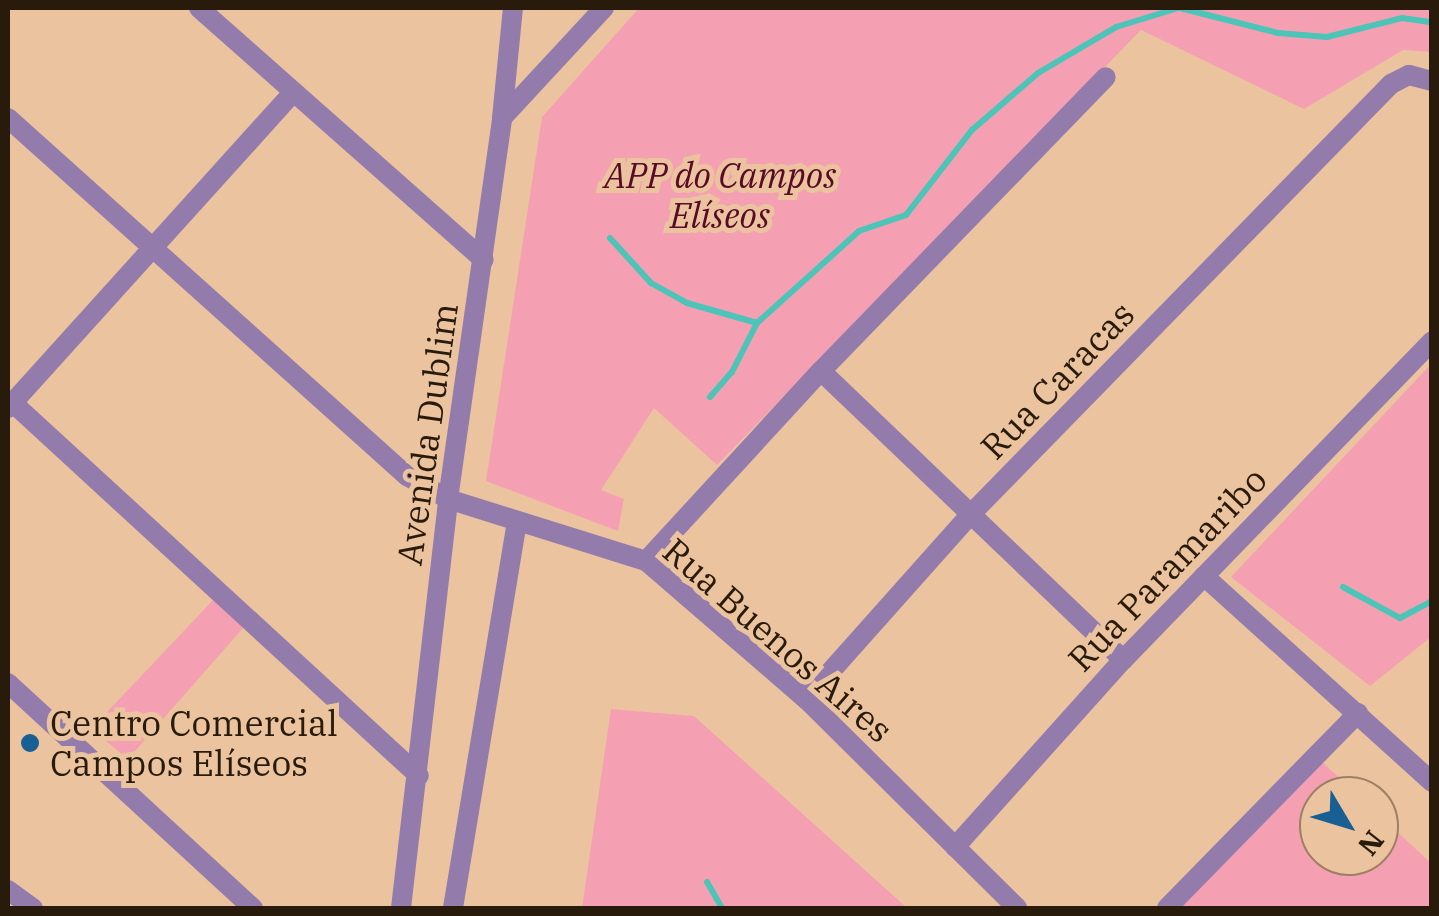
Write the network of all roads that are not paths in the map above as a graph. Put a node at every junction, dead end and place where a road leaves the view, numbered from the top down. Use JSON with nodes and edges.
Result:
{"nodes":[{"id":1,"x":198,"y":8,"type":"edge"},
{"id":2,"x":514,"y":8,"type":"edge"},
{"id":3,"x":604,"y":8,"type":"edge"},
{"id":4,"x":1106,"y":78,"type":"dead end"},
{"id":5,"x":1432,"y":81,"type":"edge"},
{"id":6,"x":294,"y":92,"type":"junction"},
{"id":7,"x":8,"y":118,"type":"edge"},
{"id":8,"x":502,"y":118,"type":"junction"},
{"id":9,"x":154,"y":247,"type":"junction"},
{"id":10,"x":484,"y":260,"type":"junction"},
{"id":11,"x":1432,"y":341,"type":"edge"},
{"id":12,"x":821,"y":371,"type":"junction"},
{"id":13,"x":10,"y":406,"type":"edge"},
{"id":14,"x":448,"y":500,"type":"junction"},
{"id":15,"x":972,"y":514,"type":"junction"},
{"id":16,"x":517,"y":523,"type":"junction"},
{"id":17,"x":646,"y":561,"type":"junction"},
{"id":18,"x":1204,"y":576,"type":"junction"},
{"id":19,"x":1123,"y":660,"type":"junction"},
{"id":20,"x":8,"y":683,"type":"edge"},
{"id":21,"x":806,"y":698,"type":"junction"},
{"id":22,"x":1358,"y":713,"type":"junction"},
{"id":23,"x":419,"y":776,"type":"junction"},
{"id":24,"x":1432,"y":782,"type":"edge"},
{"id":25,"x":955,"y":847,"type":"junction"},
{"id":26,"x":8,"y":890,"type":"edge"},
{"id":27,"x":33,"y":908,"type":"edge"},
{"id":28,"x":253,"y":908,"type":"edge"},
{"id":29,"x":402,"y":908,"type":"edge"},
{"id":30,"x":453,"y":908,"type":"edge"},
{"id":31,"x":1017,"y":908,"type":"edge"},
{"id":32,"x":1167,"y":908,"type":"edge"}],
"edges":[{"from":1,"to":6,"type":"street"},
{"from":2,"to":8,"type":"street","name":"Avenida Dublim"},
{"from":3,"to":8,"type":"street"},
{"from":4,"to":12,"type":"street"},
{"from":5,"to":15,"type":"street","name":"Rua Caracas"},
{"from":6,"to":9,"type":"street"},
{"from":6,"to":10,"type":"street"},
{"from":7,"to":9,"type":"street","name":"Rua Buenos Aires"},
{"from":8,"to":10,"type":"street","name":"Avenida Dublim"},
{"from":9,"to":13,"type":"street"},
{"from":9,"to":14,"type":"street","name":"Rua Buenos Aires"},
{"from":10,"to":14,"type":"street","name":"Avenida Dublim"},
{"from":11,"to":18,"type":"street","name":"Rua Paramaribo"},
{"from":12,"to":15,"type":"street"},
{"from":12,"to":17,"type":"street"},
{"from":13,"to":23,"type":"street"},
{"from":14,"to":16,"type":"street","name":"Rua Buenos Aires"},
{"from":14,"to":23,"type":"street","name":"Avenida Dublim"},
{"from":15,"to":19,"type":"street"},
{"from":15,"to":21,"type":"street","name":"Rua Caracas"},
{"from":16,"to":17,"type":"street","name":"Rua Buenos Aires"},
{"from":16,"to":30,"type":"street"},
{"from":17,"to":21,"type":"street","name":"Rua Buenos Aires"},
{"from":18,"to":19,"type":"street","name":"Rua Paramaribo"},
{"from":18,"to":22,"type":"street"},
{"from":19,"to":25,"type":"street","name":"Rua Paramaribo"},
{"from":20,"to":28,"type":"street"},
{"from":21,"to":25,"type":"street","name":"Rua Buenos Aires"},
{"from":22,"to":24,"type":"street"},
{"from":22,"to":32,"type":"street"},
{"from":23,"to":29,"type":"street","name":"Avenida Dublim"},
{"from":25,"to":31,"type":"street","name":"Rua Buenos Aires"},
{"from":26,"to":27,"type":"street"}]}
